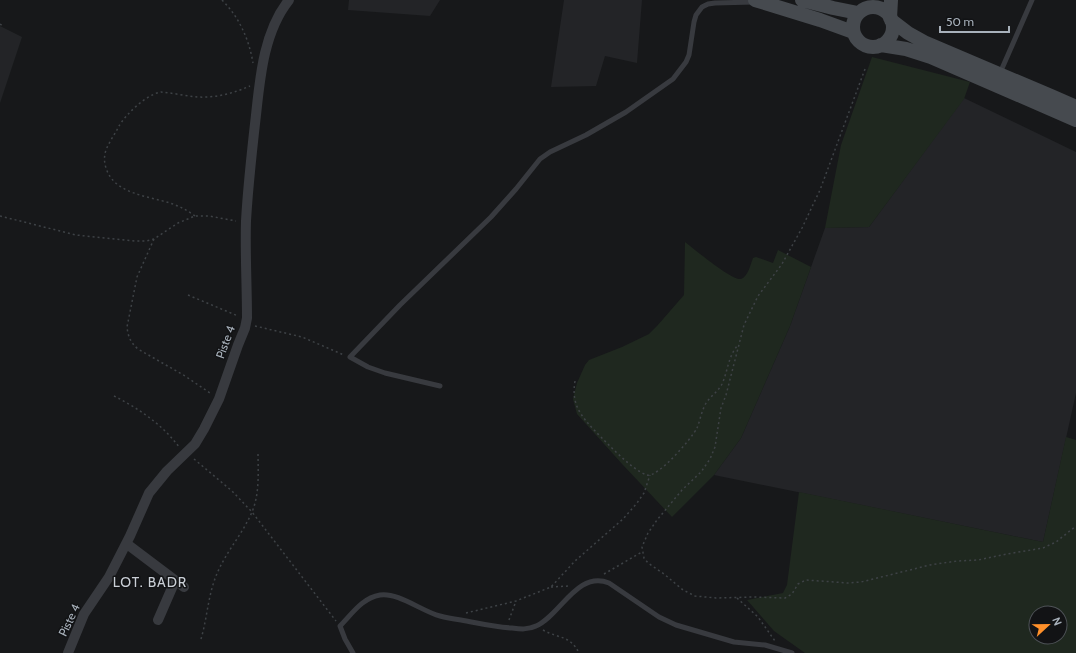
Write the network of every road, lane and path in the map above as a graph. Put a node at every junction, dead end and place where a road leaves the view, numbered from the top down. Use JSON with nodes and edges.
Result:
{"nodes":[{"id":1,"x":222,"y":0,"type":"edge"},
{"id":2,"x":289,"y":0,"type":"edge"},
{"id":3,"x":802,"y":0,"type":"edge"},
{"id":4,"x":891,"y":0,"type":"edge"},
{"id":5,"x":1032,"y":0,"type":"edge"},
{"id":6,"x":759,"y":1,"type":"edge"},
{"id":7,"x":863,"y":8,"type":"edge"},
{"id":8,"x":891,"y":19,"type":"junction"},
{"id":9,"x":0,"y":24,"type":"edge"},
{"id":10,"x":3,"y":26,"type":"dead end"},
{"id":11,"x":853,"y":32,"type":"junction"},
{"id":12,"x":881,"y":45,"type":"junction"},
{"id":13,"x":253,"y":64,"type":"dead end"},
{"id":14,"x":865,"y":69,"type":"dead end"},
{"id":15,"x":1000,"y":74,"type":"junction"},
{"id":16,"x":258,"y":96,"type":"junction"},
{"id":17,"x":1076,"y":107,"type":"edge"},
{"id":18,"x":1076,"y":120,"type":"edge"},
{"id":19,"x":0,"y":216,"type":"edge"},
{"id":20,"x":195,"y":216,"type":"junction"},
{"id":21,"x":246,"y":222,"type":"junction"},
{"id":22,"x":154,"y":239,"type":"junction"},
{"id":23,"x":188,"y":295,"type":"dead end"},
{"id":24,"x":246,"y":322,"type":"junction"},
{"id":25,"x":739,"y":343,"type":"junction"},
{"id":26,"x":350,"y":357,"type":"junction"},
{"id":27,"x":575,"y":381,"type":"dead end"},
{"id":28,"x":440,"y":386,"type":"dead end"},
{"id":29,"x":114,"y":396,"type":"dead end"},
{"id":30,"x":218,"y":399,"type":"junction"},
{"id":31,"x":258,"y":451,"type":"dead end"},
{"id":32,"x":185,"y":453,"type":"junction"},
{"id":33,"x":650,"y":476,"type":"junction"},
{"id":34,"x":252,"y":512,"type":"junction"},
{"id":35,"x":1076,"y":526,"type":"edge"},
{"id":36,"x":126,"y":544,"type":"junction"},
{"id":37,"x":642,"y":552,"type":"junction"},
{"id":38,"x":594,"y":580,"type":"junction"},
{"id":39,"x":582,"y":586,"type":"junction"},
{"id":40,"x":551,"y":587,"type":"junction"},
{"id":41,"x":737,"y":598,"type":"junction"},
{"id":42,"x":516,"y":601,"type":"junction"},
{"id":43,"x":448,"y":618,"type":"junction"},
{"id":44,"x":158,"y":620,"type":"dead end"},
{"id":45,"x":340,"y":626,"type":"junction"},
{"id":46,"x":537,"y":626,"type":"junction"},
{"id":47,"x":506,"y":628,"type":"junction"},
{"id":48,"x":201,"y":639,"type":"dead end"},
{"id":49,"x":779,"y":648,"type":"junction"},
{"id":50,"x":68,"y":653,"type":"edge"},
{"id":51,"x":353,"y":653,"type":"edge"},
{"id":52,"x":579,"y":653,"type":"edge"},
{"id":53,"x":792,"y":653,"type":"edge"}],
"edges":[{"from":1,"to":13,"type":"path"},
{"from":2,"to":16,"type":"street","name":"Piste 4"},
{"from":3,"to":7,"type":"main road"},
{"from":4,"to":8,"type":"main road"},
{"from":5,"to":15,"type":"lane"},
{"from":6,"to":11,"type":"main road"},
{"from":6,"to":26,"type":"lane"},
{"from":7,"to":8,"type":"main road"},
{"from":7,"to":11,"type":"main road"},
{"from":8,"to":12,"type":"main road"},
{"from":8,"to":15,"type":"main road"},
{"from":9,"to":10,"type":"path"},
{"from":11,"to":12,"type":"main road"},
{"from":12,"to":18,"type":"main road"},
{"from":14,"to":25,"type":"path"},
{"from":15,"to":17,"type":"main road"},
{"from":16,"to":20,"type":"path"},
{"from":16,"to":21,"type":"street","name":"Piste 4"},
{"from":19,"to":22,"type":"path"},
{"from":20,"to":21,"type":"path"},
{"from":20,"to":22,"type":"path"},
{"from":21,"to":24,"type":"street","name":"Piste 4"},
{"from":22,"to":30,"type":"path"},
{"from":23,"to":24,"type":"path"},
{"from":24,"to":26,"type":"path"},
{"from":24,"to":30,"type":"street","name":"Piste 4"},
{"from":25,"to":33,"type":"path"},
{"from":25,"to":37,"type":"path"},
{"from":26,"to":28,"type":"lane"},
{"from":27,"to":33,"type":"path"},
{"from":29,"to":32,"type":"path"},
{"from":30,"to":32,"type":"street","name":"Piste 4"},
{"from":31,"to":34,"type":"path"},
{"from":32,"to":34,"type":"path"},
{"from":32,"to":36,"type":"street","name":"Piste 4"},
{"from":33,"to":40,"type":"path"},
{"from":34,"to":45,"type":"path"},
{"from":34,"to":48,"type":"path"},
{"from":35,"to":41,"type":"path"},
{"from":36,"to":44,"type":"street"},
{"from":36,"to":50,"type":"street","name":"Piste 4"},
{"from":37,"to":38,"type":"path"},
{"from":37,"to":41,"type":"path"},
{"from":38,"to":39,"type":"lane"},
{"from":38,"to":49,"type":"lane"},
{"from":39,"to":40,"type":"path"},
{"from":39,"to":46,"type":"lane"},
{"from":40,"to":42,"type":"path"},
{"from":41,"to":49,"type":"path"},
{"from":42,"to":43,"type":"path"},
{"from":42,"to":47,"type":"path"},
{"from":43,"to":45,"type":"lane"},
{"from":43,"to":47,"type":"lane"},
{"from":45,"to":51,"type":"lane"},
{"from":46,"to":47,"type":"lane"},
{"from":46,"to":52,"type":"path"},
{"from":49,"to":53,"type":"lane"}]}
